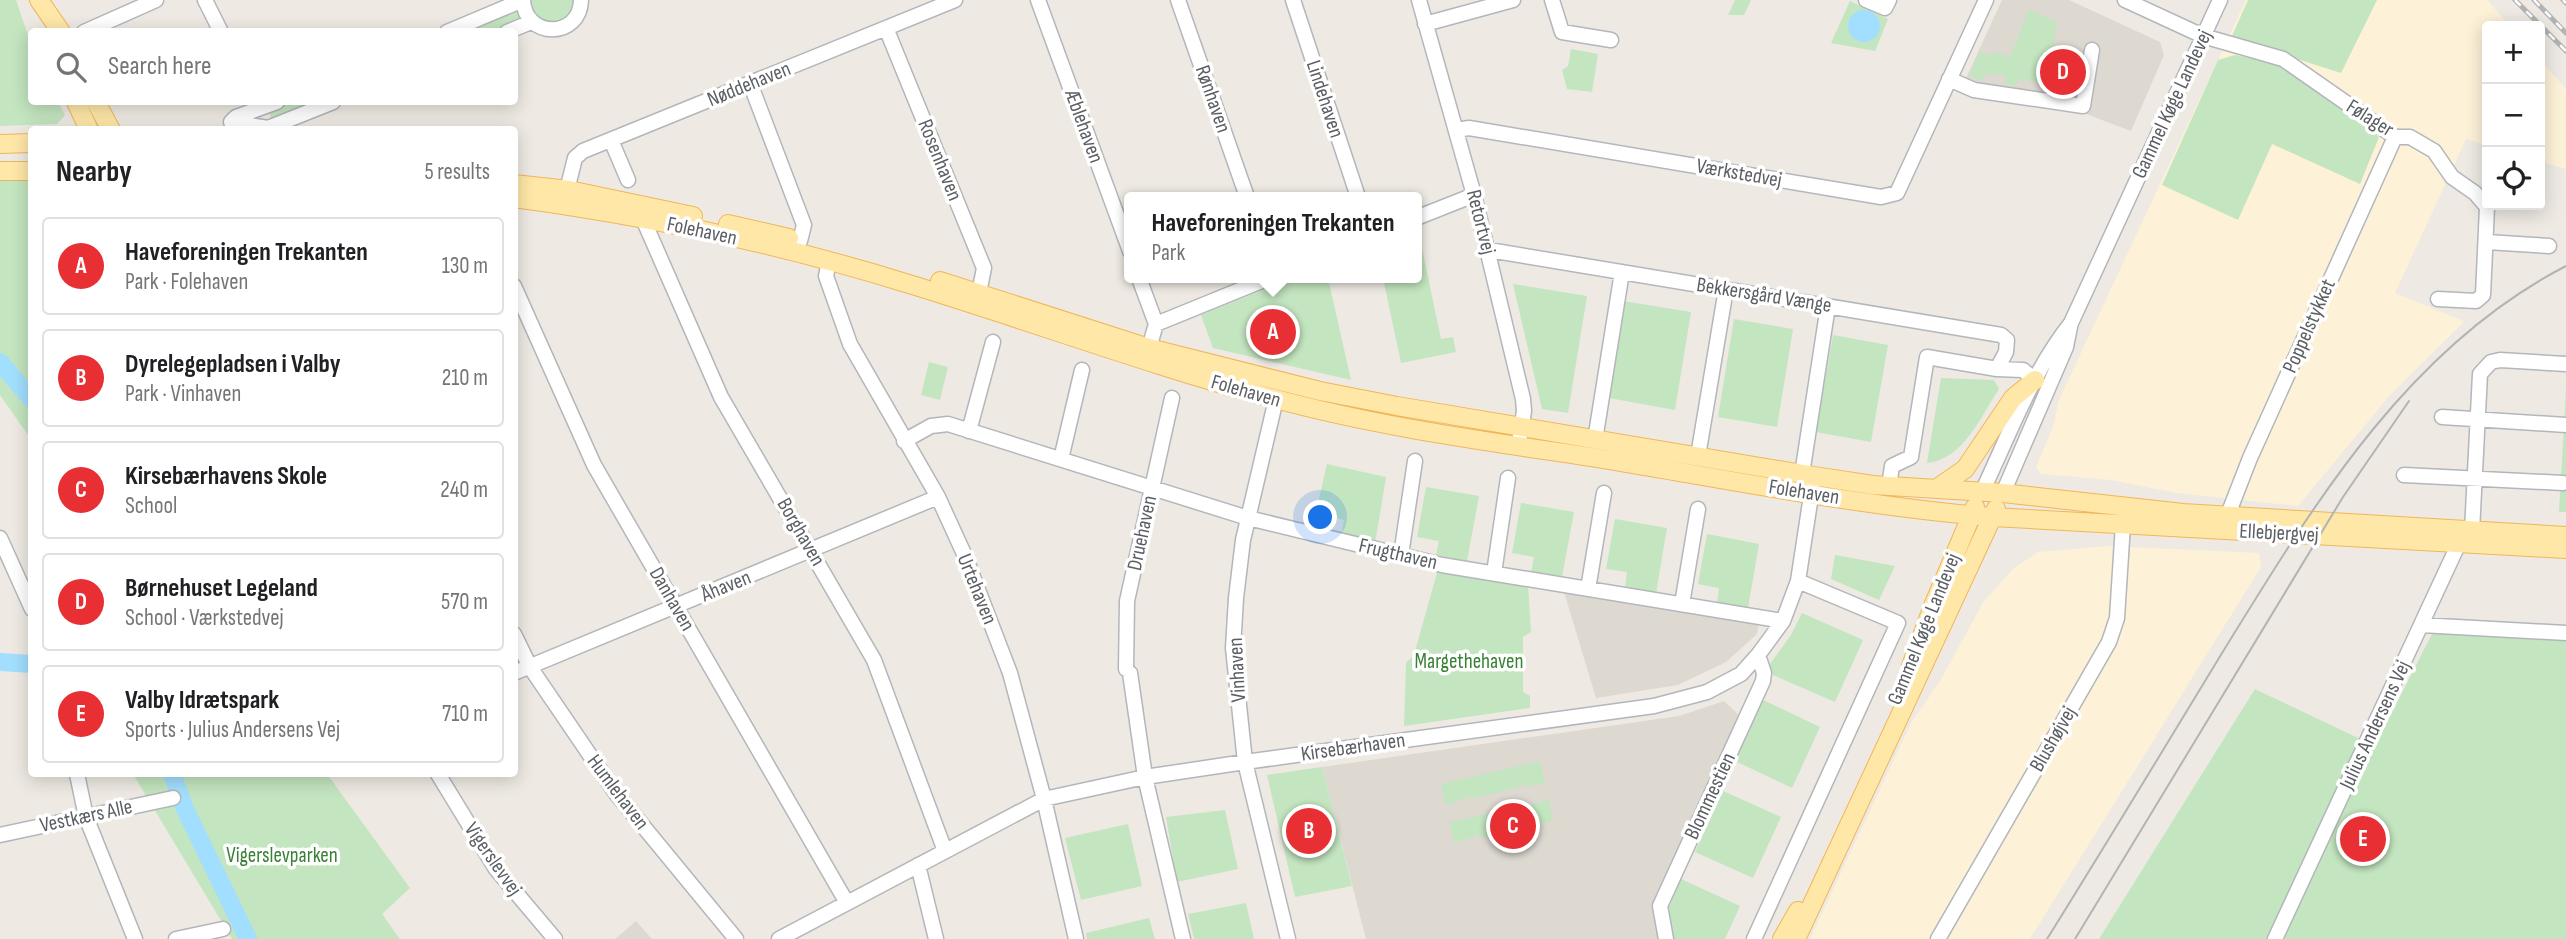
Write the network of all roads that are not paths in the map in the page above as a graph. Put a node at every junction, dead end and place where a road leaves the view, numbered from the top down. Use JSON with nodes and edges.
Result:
{"nodes":[{"id":1,"x":156,"y":0,"type":"edge"},
{"id":2,"x":205,"y":0,"type":"edge"},
{"id":3,"x":523,"y":0,"type":"edge"},
{"id":4,"x":955,"y":0,"type":"edge"},
{"id":5,"x":1038,"y":0,"type":"edge"},
{"id":6,"x":1178,"y":0,"type":"edge"},
{"id":7,"x":1293,"y":0,"type":"edge"},
{"id":8,"x":1419,"y":0,"type":"edge"},
{"id":9,"x":1513,"y":0,"type":"edge"},
{"id":10,"x":1552,"y":0,"type":"edge"},
{"id":11,"x":1867,"y":0,"type":"edge"},
{"id":12,"x":1986,"y":0,"type":"edge"},
{"id":13,"x":2125,"y":0,"type":"edge"},
{"id":14,"x":2220,"y":0,"type":"edge"},
{"id":15,"x":40,"y":1,"type":"edge"},
{"id":16,"x":584,"y":1,"type":"edge"},
{"id":17,"x":1887,"y":4,"type":"edge"},
{"id":18,"x":531,"y":22,"type":"junction"},
{"id":19,"x":1425,"y":24,"type":"junction"},
{"id":20,"x":46,"y":28,"type":"edge"},
{"id":21,"x":58,"y":28,"type":"edge"},
{"id":22,"x":93,"y":28,"type":"edge"},
{"id":23,"x":219,"y":28,"type":"edge"},
{"id":24,"x":456,"y":28,"type":"edge"},
{"id":25,"x":517,"y":28,"type":"edge"},
{"id":26,"x":886,"y":28,"type":"junction"},
{"id":27,"x":2203,"y":36,"type":"junction"},
{"id":28,"x":1611,"y":40,"type":"dead end"},
{"id":29,"x":2092,"y":50,"type":"dead end"},
{"id":30,"x":1949,"y":79,"type":"junction"},
{"id":31,"x":750,"y":83,"type":"junction"},
{"id":32,"x":77,"y":105,"type":"edge"},
{"id":33,"x":98,"y":105,"type":"edge"},
{"id":34,"x":257,"y":105,"type":"edge"},
{"id":35,"x":326,"y":105,"type":"edge"},
{"id":36,"x":230,"y":125,"type":"edge"},
{"id":37,"x":87,"y":126,"type":"edge"},
{"id":38,"x":109,"y":126,"type":"edge"},
{"id":39,"x":267,"y":126,"type":"edge"},
{"id":40,"x":273,"y":126,"type":"edge"},
{"id":41,"x":1456,"y":130,"type":"junction"},
{"id":42,"x":2395,"y":137,"type":"junction"},
{"id":43,"x":611,"y":140,"type":"junction"},
{"id":44,"x":28,"y":143,"type":"edge"},
{"id":45,"x":0,"y":144,"type":"edge"},
{"id":46,"x":0,"y":171,"type":"edge"},
{"id":47,"x":28,"y":171,"type":"edge"},
{"id":48,"x":628,"y":180,"type":"dead end"},
{"id":49,"x":518,"y":184,"type":"edge"},
{"id":50,"x":567,"y":190,"type":"junction"},
{"id":51,"x":1245,"y":192,"type":"edge"},
{"id":52,"x":1356,"y":192,"type":"edge"},
{"id":53,"x":1474,"y":195,"type":"junction"},
{"id":54,"x":518,"y":199,"type":"edge"},
{"id":55,"x":1422,"y":216,"type":"edge"},
{"id":56,"x":643,"y":219,"type":"junction"},
{"id":57,"x":1124,"y":237,"type":"edge"},
{"id":58,"x":800,"y":241,"type":"junction"},
{"id":59,"x":2487,"y":242,"type":"junction"},
{"id":60,"x":2549,"y":246,"type":"dead end"},
{"id":61,"x":1489,"y":250,"type":"junction"},
{"id":62,"x":829,"y":261,"type":"junction"},
{"id":63,"x":1622,"y":272,"type":"junction"},
{"id":64,"x":1141,"y":283,"type":"edge"},
{"id":65,"x":1257,"y":283,"type":"edge"},
{"id":66,"x":1726,"y":289,"type":"junction"},
{"id":67,"x":979,"y":293,"type":"junction"},
{"id":68,"x":518,"y":295,"type":"edge"},
{"id":69,"x":2438,"y":299,"type":"dead end"},
{"id":70,"x":1828,"y":306,"type":"junction"},
{"id":71,"x":2071,"y":323,"type":"junction"},
{"id":72,"x":1156,"y":324,"type":"junction"},
{"id":73,"x":993,"y":342,"type":"dead end"},
{"id":74,"x":1149,"y":348,"type":"junction"},
{"id":75,"x":2566,"y":365,"type":"edge"},
{"id":76,"x":1997,"y":369,"type":"junction"},
{"id":77,"x":1082,"y":370,"type":"dead end"},
{"id":78,"x":2035,"y":380,"type":"junction"},
{"id":79,"x":1172,"y":398,"type":"dead end"},
{"id":80,"x":1276,"y":399,"type":"junction"},
{"id":81,"x":2442,"y":417,"type":"dead end"},
{"id":82,"x":2476,"y":419,"type":"junction"},
{"id":83,"x":2566,"y":425,"type":"edge"},
{"id":84,"x":1521,"y":428,"type":"junction"},
{"id":85,"x":969,"y":431,"type":"junction"},
{"id":86,"x":1594,"y":440,"type":"junction"},
{"id":87,"x":904,"y":441,"type":"junction"},
{"id":88,"x":1518,"y":446,"type":"junction"},
{"id":89,"x":1698,"y":456,"type":"junction"},
{"id":90,"x":1061,"y":459,"type":"junction"},
{"id":91,"x":1415,"y":461,"type":"dead end"},
{"id":92,"x":2404,"y":475,"type":"dead end"},
{"id":93,"x":1508,"y":478,"type":"dead end"},
{"id":94,"x":2474,"y":478,"type":"junction"},
{"id":95,"x":1809,"y":481,"type":"junction"},
{"id":96,"x":2563,"y":483,"type":"dead end"},
{"id":97,"x":1889,"y":486,"type":"junction"},
{"id":98,"x":1152,"y":487,"type":"junction"},
{"id":99,"x":1936,"y":489,"type":"junction"},
{"id":100,"x":1604,"y":493,"type":"dead end"},
{"id":101,"x":938,"y":497,"type":"junction"},
{"id":102,"x":1977,"y":504,"type":"junction"},
{"id":103,"x":1998,"y":505,"type":"junction"},
{"id":104,"x":1698,"y":509,"type":"dead end"},
{"id":105,"x":2227,"y":517,"type":"junction"},
{"id":106,"x":1248,"y":518,"type":"junction"},
{"id":107,"x":2123,"y":524,"type":"junction"},
{"id":108,"x":2566,"y":536,"type":"edge"},
{"id":109,"x":2465,"y":537,"type":"junction"},
{"id":110,"x":0,"y":538,"type":"edge"},
{"id":111,"x":2566,"y":549,"type":"edge"},
{"id":112,"x":812,"y":551,"type":"junction"},
{"id":113,"x":1401,"y":555,"type":"junction"},
{"id":114,"x":1494,"y":573,"type":"junction"},
{"id":115,"x":1798,"y":582,"type":"junction"},
{"id":116,"x":1588,"y":589,"type":"junction"},
{"id":117,"x":28,"y":600,"type":"edge"},
{"id":118,"x":1682,"y":604,"type":"junction"},
{"id":119,"x":676,"y":607,"type":"junction"},
{"id":120,"x":1783,"y":621,"type":"junction"},
{"id":121,"x":2421,"y":625,"type":"junction"},
{"id":122,"x":2566,"y":633,"type":"edge"},
{"id":123,"x":518,"y":643,"type":"edge"},
{"id":124,"x":1758,"y":655,"type":"junction"},
{"id":125,"x":530,"y":667,"type":"junction"},
{"id":126,"x":518,"y":672,"type":"edge"},
{"id":127,"x":1245,"y":762,"type":"junction"},
{"id":128,"x":78,"y":777,"type":"edge"},
{"id":129,"x":440,"y":777,"type":"edge"},
{"id":130,"x":1145,"y":777,"type":"junction"},
{"id":131,"x":173,"y":798,"type":"dead end"},
{"id":132,"x":1044,"y":799,"type":"junction"},
{"id":133,"x":86,"y":817,"type":"junction"},
{"id":134,"x":0,"y":835,"type":"edge"},
{"id":135,"x":946,"y":851,"type":"junction"},
{"id":136,"x":918,"y":865,"type":"junction"},
{"id":137,"x":847,"y":903,"type":"junction"},
{"id":138,"x":223,"y":929,"type":"dead end"},
{"id":139,"x":135,"y":939,"type":"edge"},
{"id":140,"x":176,"y":939,"type":"edge"},
{"id":141,"x":555,"y":939,"type":"edge"},
{"id":142,"x":736,"y":939,"type":"edge"},
{"id":143,"x":779,"y":939,"type":"edge"},
{"id":144,"x":936,"y":939,"type":"edge"},
{"id":145,"x":1076,"y":939,"type":"edge"},
{"id":146,"x":1183,"y":939,"type":"edge"},
{"id":147,"x":1288,"y":939,"type":"edge"},
{"id":148,"x":1666,"y":939,"type":"edge"},
{"id":149,"x":1754,"y":939,"type":"edge"},
{"id":150,"x":1782,"y":939,"type":"edge"},
{"id":151,"x":1796,"y":939,"type":"edge"},
{"id":152,"x":1938,"y":939,"type":"edge"},
{"id":153,"x":2276,"y":939,"type":"edge"}],
"edges":[{"from":1,"to":22,"type":"street"},
{"from":2,"to":23,"type":"street"},
{"from":3,"to":18,"type":"street"},
{"from":3,"to":24,"type":"street"},
{"from":4,"to":26,"type":"street","name":"Nøddehaven"},
{"from":5,"to":57,"type":"street","name":"Æblehaven"},
{"from":6,"to":51,"type":"street","name":"Rønhaven"},
{"from":7,"to":52,"type":"street","name":"Lindehaven"},
{"from":8,"to":19,"type":"street","name":"Retortvej"},
{"from":9,"to":19,"type":"street"},
{"from":10,"to":28,"type":"street"},
{"from":11,"to":17,"type":"street"},
{"from":12,"to":30,"type":"street","name":"Værkstedvej"},
{"from":13,"to":27,"type":"street","name":"Følager"},
{"from":14,"to":27,"type":"street","name":"Gammel Køge Landevej"},
{"from":15,"to":20,"type":"main road"},
{"from":15,"to":21,"type":"main road"},
{"from":16,"to":18,"type":"street"},
{"from":18,"to":25,"type":"street"},
{"from":19,"to":41,"type":"street","name":"Retortvej"},
{"from":26,"to":31,"type":"street","name":"Nøddehaven"},
{"from":26,"to":67,"type":"street","name":"Rosenhaven"},
{"from":27,"to":42,"type":"street","name":"Følager"},
{"from":27,"to":71,"type":"street","name":"Gammel Køge Landevej"},
{"from":29,"to":30,"type":"street"},
{"from":30,"to":41,"type":"street","name":"Værkstedvej"},
{"from":31,"to":43,"type":"street","name":"Nøddehaven"},
{"from":31,"to":58,"type":"street"},
{"from":32,"to":37,"type":"main road"},
{"from":33,"to":38,"type":"main road"},
{"from":34,"to":36,"type":"street"},
{"from":34,"to":39,"type":"street"},
{"from":35,"to":40,"type":"street"},
{"from":41,"to":53,"type":"street","name":"Retortvej"},
{"from":42,"to":59,"type":"street","name":"Følager"},
{"from":42,"to":105,"type":"street","name":"Poppelstykket"},
{"from":43,"to":48,"type":"street"},
{"from":43,"to":50,"type":"street","name":"Nøddehaven"},
{"from":44,"to":45,"type":"main road"},
{"from":46,"to":47,"type":"main road"},
{"from":49,"to":50,"type":"main road","name":"Folehaven"},
{"from":50,"to":58,"type":"main road","name":"Folehaven"},
{"from":53,"to":55,"type":"street"},
{"from":53,"to":61,"type":"street","name":"Retortvej"},
{"from":54,"to":56,"type":"main road","name":"Folehaven"},
{"from":56,"to":62,"type":"main road","name":"Folehaven"},
{"from":56,"to":112,"type":"street","name":"Borghaven"},
{"from":58,"to":67,"type":"main road","name":"Folehaven"},
{"from":59,"to":60,"type":"street"},
{"from":59,"to":69,"type":"street","name":"Følager"},
{"from":61,"to":63,"type":"street","name":"Bekkersgård Vænge"},
{"from":61,"to":84,"type":"street","name":"Retortvej"},
{"from":62,"to":80,"type":"main road","name":"Folehaven"},
{"from":62,"to":87,"type":"street","name":"Urtehaven"},
{"from":63,"to":66,"type":"street","name":"Bekkersgård Vænge"},
{"from":63,"to":86,"type":"street"},
{"from":64,"to":72,"type":"street"},
{"from":65,"to":72,"type":"street"},
{"from":66,"to":70,"type":"street","name":"Bekkersgård Vænge"},
{"from":66,"to":89,"type":"street"},
{"from":67,"to":74,"type":"main road","name":"Folehaven"},
{"from":68,"to":119,"type":"street","name":"Danhaven"},
{"from":70,"to":76,"type":"street","name":"Bekkersgård Vænge"},
{"from":70,"to":95,"type":"street","name":"Folehaven"},
{"from":71,"to":78,"type":"street","name":"Gammel Køge Landevej"},
{"from":71,"to":103,"type":"street","name":"Gammel Køge Landevej"},
{"from":72,"to":74,"type":"street"},
{"from":73,"to":85,"type":"street"},
{"from":74,"to":84,"type":"main road","name":"Folehaven"},
{"from":75,"to":82,"type":"street"},
{"from":76,"to":78,"type":"street"},
{"from":76,"to":97,"type":"street"},
{"from":77,"to":90,"type":"street"},
{"from":78,"to":99,"type":"main road"},
{"from":78,"to":102,"type":"street","name":"Gammel Køge Landevej"},
{"from":79,"to":98,"type":"street","name":"Druehaven"},
{"from":80,"to":88,"type":"main road","name":"Folehaven"},
{"from":80,"to":106,"type":"street","name":"Vinhaven"},
{"from":81,"to":82,"type":"street"},
{"from":82,"to":83,"type":"street"},
{"from":82,"to":94,"type":"street"},
{"from":84,"to":86,"type":"main road","name":"Folehaven"},
{"from":84,"to":88,"type":"street","name":"Retortvej"},
{"from":85,"to":87,"type":"street","name":"Frugthaven"},
{"from":85,"to":90,"type":"street","name":"Frugthaven"},
{"from":86,"to":89,"type":"main road","name":"Folehaven"},
{"from":87,"to":101,"type":"street","name":"Urtehaven"},
{"from":88,"to":95,"type":"main road","name":"Folehaven"},
{"from":89,"to":95,"type":"main road","name":"Folehaven"},
{"from":90,"to":98,"type":"street","name":"Frugthaven"},
{"from":91,"to":113,"type":"street"},
{"from":92,"to":94,"type":"street"},
{"from":93,"to":114,"type":"street"},
{"from":94,"to":96,"type":"street"},
{"from":94,"to":109,"type":"street"},
{"from":95,"to":97,"type":"main road","name":"Folehaven"},
{"from":95,"to":102,"type":"main road","name":"Folehaven"},
{"from":95,"to":115,"type":"street","name":"Kirsebærhaven"},
{"from":97,"to":99,"type":"main road","name":"Folehaven"},
{"from":98,"to":106,"type":"street","name":"Frugthaven"},
{"from":98,"to":130,"type":"street","name":"Druehaven"},
{"from":99,"to":102,"type":"main road","name":"Folehaven"},
{"from":100,"to":116,"type":"street"},
{"from":101,"to":112,"type":"street","name":"Åhaven"},
{"from":101,"to":132,"type":"street","name":"Urtehaven"},
{"from":102,"to":103,"type":"main road","name":"Folehaven"},
{"from":102,"to":103,"type":"main road","name":"Folehaven"},
{"from":102,"to":150,"type":"main road","name":"Gammel Køge Landevej"},
{"from":103,"to":105,"type":"main road","name":"Ellebjergvej"},
{"from":103,"to":107,"type":"main road","name":"Ellebjergvej"},
{"from":103,"to":151,"type":"main road","name":"Gammel Køge Landevej"},
{"from":104,"to":118,"type":"street"},
{"from":105,"to":109,"type":"main road","name":"Ellebjergvej"},
{"from":106,"to":113,"type":"street","name":"Frugthaven"},
{"from":106,"to":127,"type":"street","name":"Vinhaven"},
{"from":107,"to":109,"type":"main road","name":"Ellebjergvej"},
{"from":107,"to":152,"type":"street","name":"Blushøjvej"},
{"from":108,"to":109,"type":"main road","name":"Ellebjergvej"},
{"from":109,"to":111,"type":"main road","name":"Ellebjergvej"},
{"from":109,"to":121,"type":"street","name":"Julius Andersens Vej"},
{"from":110,"to":117,"type":"street"},
{"from":112,"to":119,"type":"street","name":"Åhaven"},
{"from":112,"to":135,"type":"street","name":"Borghaven"},
{"from":113,"to":114,"type":"street","name":"Frugthaven"},
{"from":114,"to":116,"type":"street","name":"Frugthaven"},
{"from":115,"to":120,"type":"street","name":"Kirsebærhaven"},
{"from":115,"to":149,"type":"street","name":"Gammel Køge Landevej"},
{"from":116,"to":118,"type":"street","name":"Frugthaven"},
{"from":118,"to":120,"type":"street","name":"Frugthaven"},
{"from":119,"to":125,"type":"street","name":"Åhaven"},
{"from":119,"to":137,"type":"street","name":"Danhaven"},
{"from":120,"to":124,"type":"street","name":"Kirsebærhaven"},
{"from":121,"to":122,"type":"street"},
{"from":121,"to":153,"type":"street","name":"Julius Andersens Vej"},
{"from":123,"to":125,"type":"street","name":"Humlehaven"},
{"from":124,"to":127,"type":"street","name":"Kirsebærhaven"},
{"from":124,"to":148,"type":"street","name":"Blommestien"},
{"from":125,"to":126,"type":"street","name":"Åhaven"},
{"from":125,"to":142,"type":"street","name":"Humlehaven"},
{"from":127,"to":130,"type":"street","name":"Kirsebærhaven"},
{"from":127,"to":147,"type":"street","name":"Vinhaven"},
{"from":128,"to":133,"type":"street"},
{"from":129,"to":141,"type":"street","name":"Vigerslevvej"},
{"from":130,"to":132,"type":"street","name":"Kirsebærhaven"},
{"from":130,"to":146,"type":"street","name":"Druehaven"},
{"from":131,"to":133,"type":"street","name":"Vestkærs Alle"},
{"from":132,"to":135,"type":"street","name":"Kirsebærhaven"},
{"from":132,"to":145,"type":"street","name":"Urtehaven"},
{"from":133,"to":134,"type":"street","name":"Vestkærs Alle"},
{"from":133,"to":139,"type":"street"},
{"from":135,"to":136,"type":"street","name":"Kirsebærhaven"},
{"from":136,"to":137,"type":"street","name":"Kirsebærhaven"},
{"from":136,"to":144,"type":"street"},
{"from":137,"to":143,"type":"street","name":"Kirsebærhaven"},
{"from":138,"to":140,"type":"street"}]}
